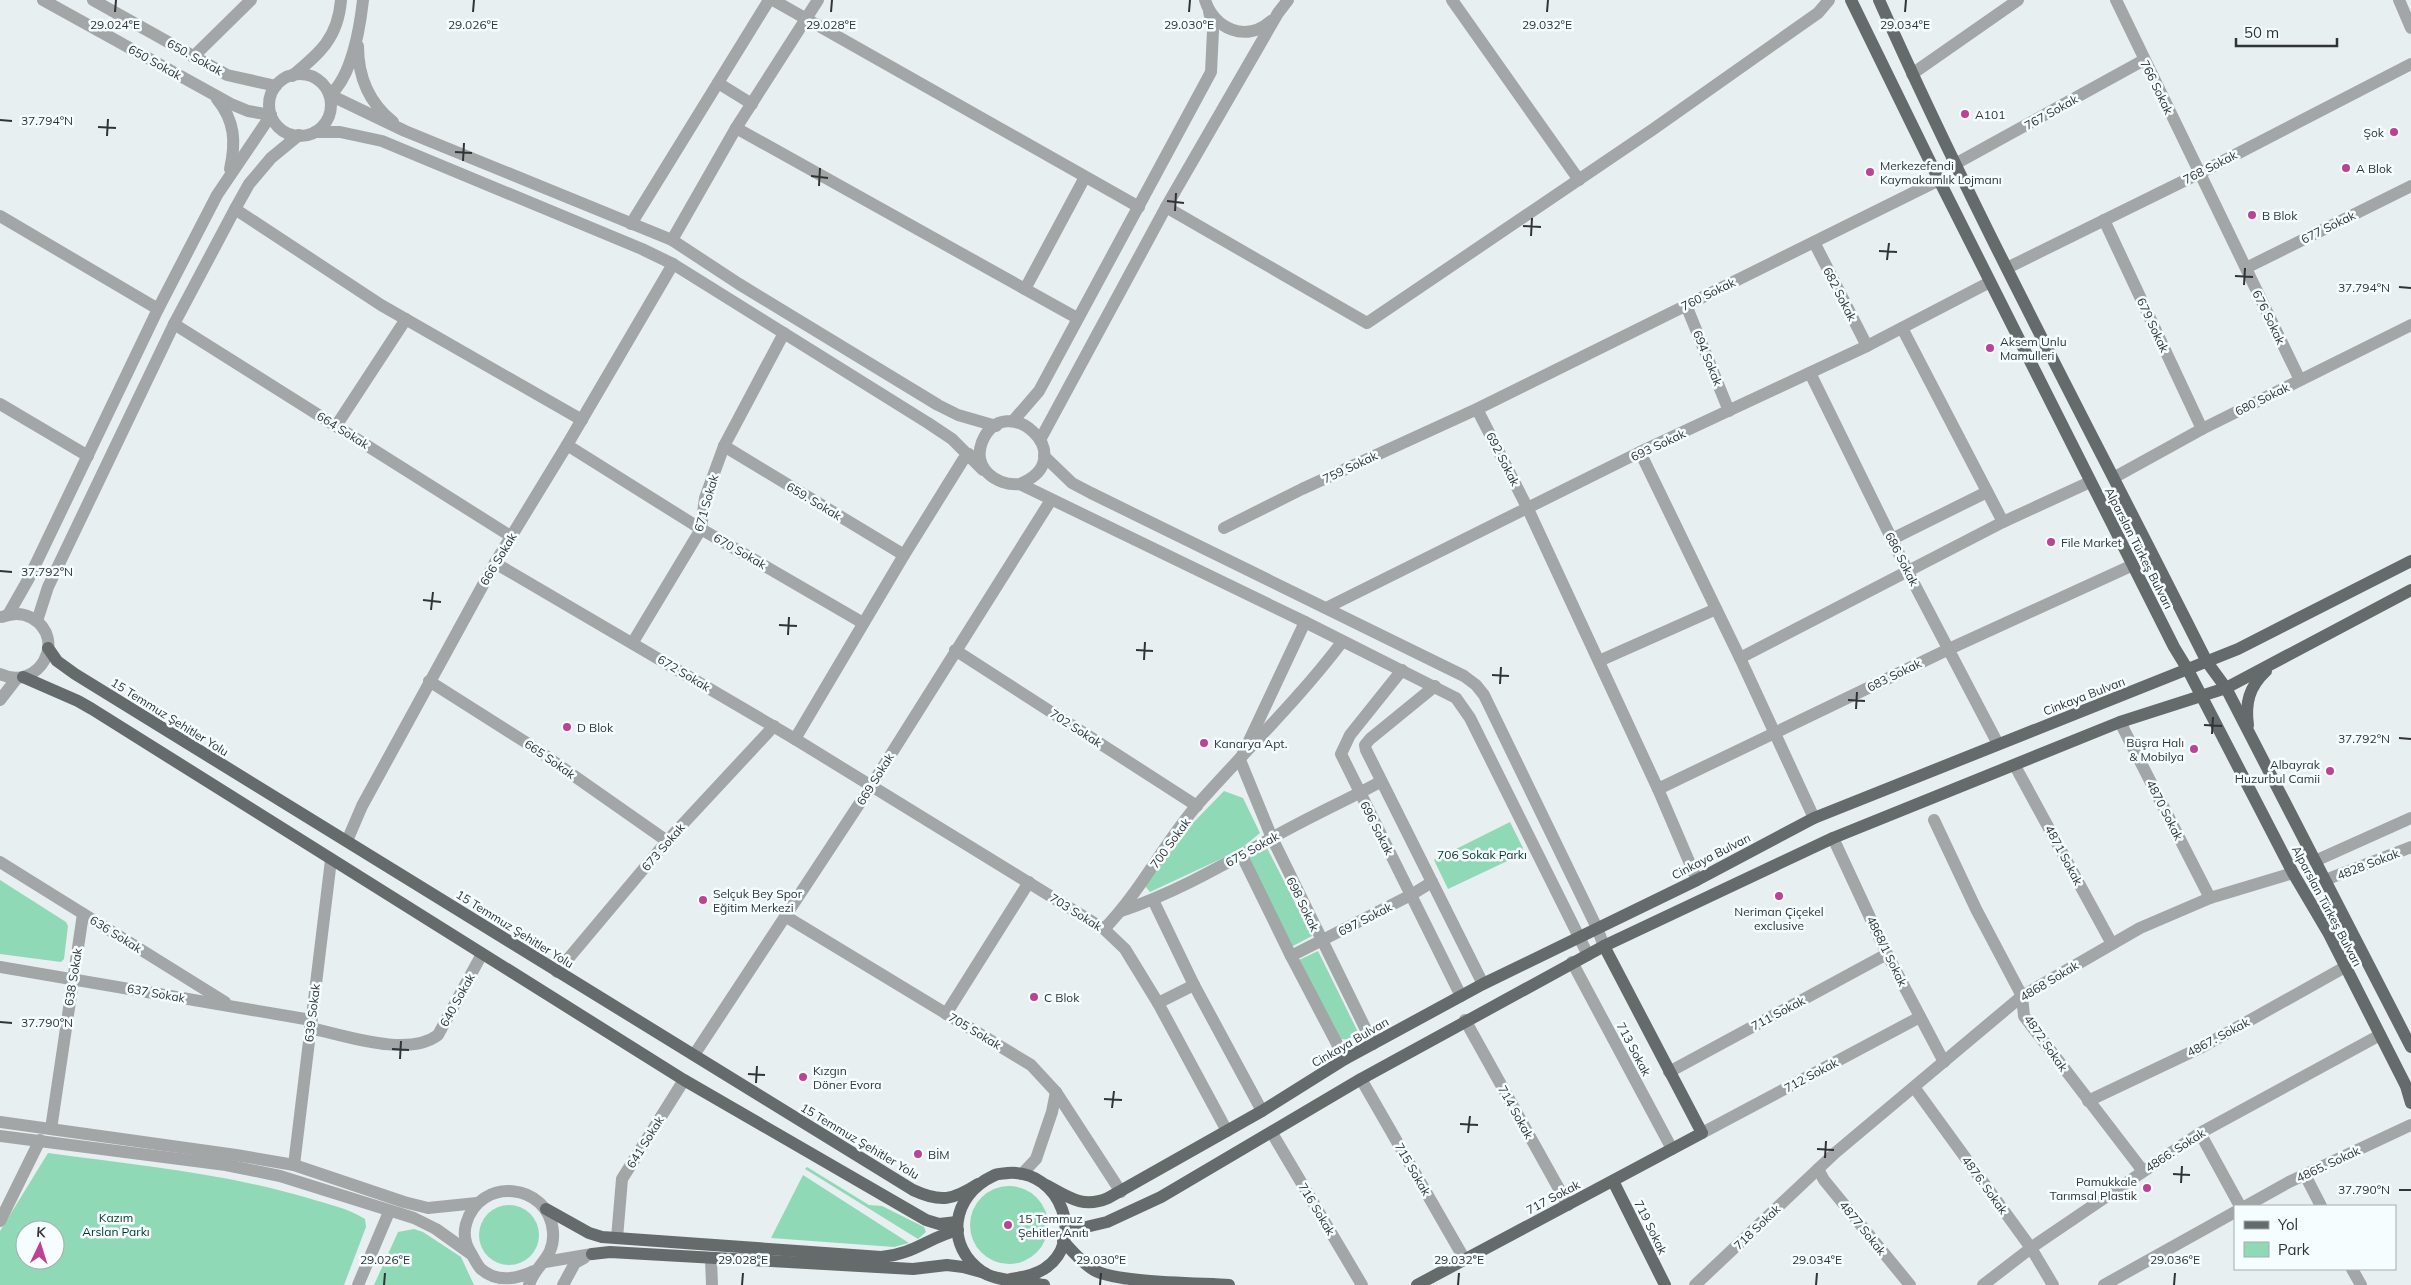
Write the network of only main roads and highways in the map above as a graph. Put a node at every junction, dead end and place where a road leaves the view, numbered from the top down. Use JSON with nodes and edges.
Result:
{"nodes":[{"id":1,"x":1851,"y":0,"type":"edge"},
{"id":2,"x":1879,"y":0,"type":"edge"},
{"id":3,"x":2411,"y":561,"type":"edge"},
{"id":4,"x":2411,"y":590,"type":"edge"},
{"id":5,"x":48,"y":648,"type":"road end"},
{"id":6,"x":2206,"y":662,"type":"junction"},
{"id":7,"x":2276,"y":662,"type":"junction"},
{"id":8,"x":2188,"y":670,"type":"junction"},
{"id":9,"x":20,"y":677,"type":"road end"},
{"id":10,"x":2226,"y":688,"type":"junction"},
{"id":11,"x":2201,"y":697,"type":"junction"},
{"id":12,"x":2250,"y":735,"type":"junction"},
{"id":13,"x":1604,"y":946,"type":"junction"},
{"id":14,"x":2411,"y":1046,"type":"edge"},
{"id":15,"x":2411,"y":1103,"type":"edge"},
{"id":16,"x":1702,"y":1133,"type":"joint"},
{"id":17,"x":1613,"y":1181,"type":"junction"},
{"id":18,"x":978,"y":1184,"type":"junction"},
{"id":19,"x":1046,"y":1185,"type":"junction"},
{"id":20,"x":546,"y":1209,"type":"road end"},
{"id":21,"x":957,"y":1226,"type":"junction"},
{"id":22,"x":1064,"y":1237,"type":"junction"},
{"id":23,"x":592,"y":1254,"type":"road end"},
{"id":24,"x":985,"y":1273,"type":"junction"},
{"id":25,"x":1011,"y":1279,"type":"junction"},
{"id":26,"x":1044,"y":1285,"type":"edge"},
{"id":27,"x":1229,"y":1285,"type":"edge"},
{"id":28,"x":1417,"y":1285,"type":"edge"},
{"id":29,"x":1665,"y":1285,"type":"edge"}],
"edges":[{"from":1,"to":8,"type":"main road","name":"Alparslan Türkeş Bulvarı"},
{"from":2,"to":6,"type":"main road","name":"Alparslan Türkeş Bulvarı"},
{"from":3,"to":6,"type":"main road","name":"Cinkaya Bulvarı"},
{"from":4,"to":7,"type":"main road"},
{"from":5,"to":18,"type":"main road","name":"15 Temmuz Şehitler Yolu"},
{"from":6,"to":8,"type":"main road","name":"Cinkaya Bulvarı"},
{"from":6,"to":10,"type":"main road","name":"Alparslan Türkeş Bulvarı"},
{"from":7,"to":10,"type":"main road"},
{"from":7,"to":12,"type":"main road"},
{"from":8,"to":11,"type":"main road","name":"Alparslan Türkeş Bulvarı"},
{"from":8,"to":19,"type":"main road","name":"Cinkaya Bulvarı"},
{"from":9,"to":21,"type":"main road"},
{"from":10,"to":11,"type":"main road"},
{"from":10,"to":12,"type":"main road","name":"Alparslan Türkeş Bulvarı"},
{"from":11,"to":13,"type":"main road"},
{"from":11,"to":15,"type":"main road","name":"Alparslan Türkeş Bulvarı"},
{"from":12,"to":14,"type":"main road","name":"Alparslan Türkeş Bulvarı"},
{"from":13,"to":16,"type":"main road","name":"713 Sokak"},
{"from":13,"to":22,"type":"main road"},
{"from":16,"to":17,"type":"main road","name":"717 Sokak"},
{"from":17,"to":28,"type":"main road","name":"717 Sokak"},
{"from":17,"to":29,"type":"main road","name":"719 Sokak"},
{"from":18,"to":19,"type":"main road"},
{"from":18,"to":21,"type":"main road"},
{"from":19,"to":22,"type":"main road"},
{"from":20,"to":21,"type":"main road"},
{"from":21,"to":24,"type":"main road"},
{"from":22,"to":25,"type":"main road"},
{"from":22,"to":27,"type":"main road"},
{"from":23,"to":24,"type":"main road"},
{"from":24,"to":25,"type":"main road"},
{"from":25,"to":26,"type":"main road"}]}
